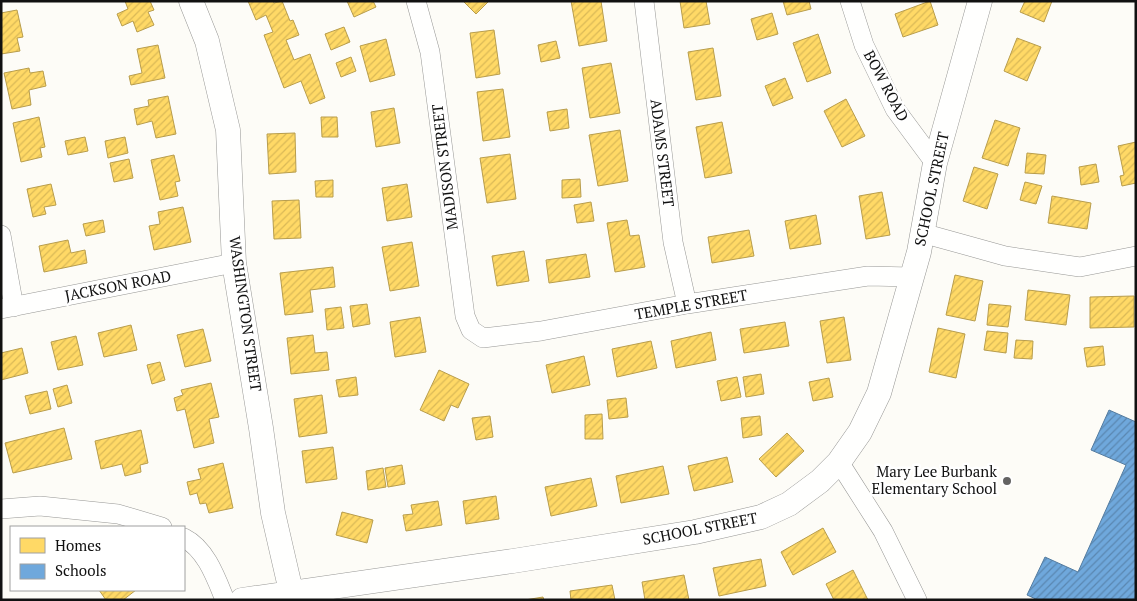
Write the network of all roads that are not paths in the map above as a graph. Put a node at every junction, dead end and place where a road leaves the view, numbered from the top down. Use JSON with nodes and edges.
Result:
{"nodes":[{"id":1,"x":191,"y":1,"type":"edge"},
{"id":2,"x":416,"y":1,"type":"edge"},
{"id":3,"x":644,"y":1,"type":"edge"},
{"id":4,"x":850,"y":1,"type":"edge"},
{"id":5,"x":980,"y":1,"type":"edge"},
{"id":6,"x":935,"y":163,"type":"junction"},
{"id":7,"x":922,"y":233,"type":"junction"},
{"id":8,"x":1,"y":235,"type":"edge"},
{"id":9,"x":1136,"y":256,"type":"edge"},
{"id":10,"x":234,"y":263,"type":"junction"},
{"id":11,"x":912,"y":277,"type":"junction"},
{"id":12,"x":687,"y":304,"type":"junction"},
{"id":13,"x":7,"y":308,"type":"edge"},
{"id":14,"x":472,"y":332,"type":"joint"},
{"id":15,"x":839,"y":462,"type":"junction"},
{"id":16,"x":1,"y":509,"type":"edge"},
{"id":17,"x":159,"y":526,"type":"edge"},
{"id":18,"x":185,"y":539,"type":"edge"},
{"id":19,"x":292,"y":596,"type":"edge"},
{"id":20,"x":225,"y":600,"type":"edge"},
{"id":21,"x":242,"y":600,"type":"edge"},
{"id":22,"x":917,"y":600,"type":"edge"}],
"edges":[{"from":1,"to":10,"type":"street","name":"WASHINGTON STREET"},
{"from":2,"to":14,"type":"street","name":"MADISON STREET"},
{"from":3,"to":12,"type":"street","name":"ADAMS STREET"},
{"from":4,"to":6,"type":"street","name":"BOW ROAD"},
{"from":5,"to":6,"type":"street","name":"SCHOOL STREET"},
{"from":6,"to":7,"type":"street","name":"SCHOOL STREET"},
{"from":7,"to":9,"type":"street"},
{"from":7,"to":11,"type":"street","name":"SCHOOL STREET"},
{"from":8,"to":13,"type":"street"},
{"from":10,"to":13,"type":"street","name":"JACKSON ROAD"},
{"from":10,"to":19,"type":"street","name":"WASHINGTON STREET"},
{"from":11,"to":12,"type":"street","name":"TEMPLE STREET"},
{"from":11,"to":15,"type":"street","name":"SCHOOL STREET"},
{"from":12,"to":14,"type":"street","name":"TEMPLE STREET"},
{"from":15,"to":19,"type":"street","name":"SCHOOL STREET"},
{"from":15,"to":22,"type":"street"},
{"from":16,"to":17,"type":"street"},
{"from":18,"to":20,"type":"street"},
{"from":19,"to":21,"type":"street","name":"SCHOOL STREET"}]}
